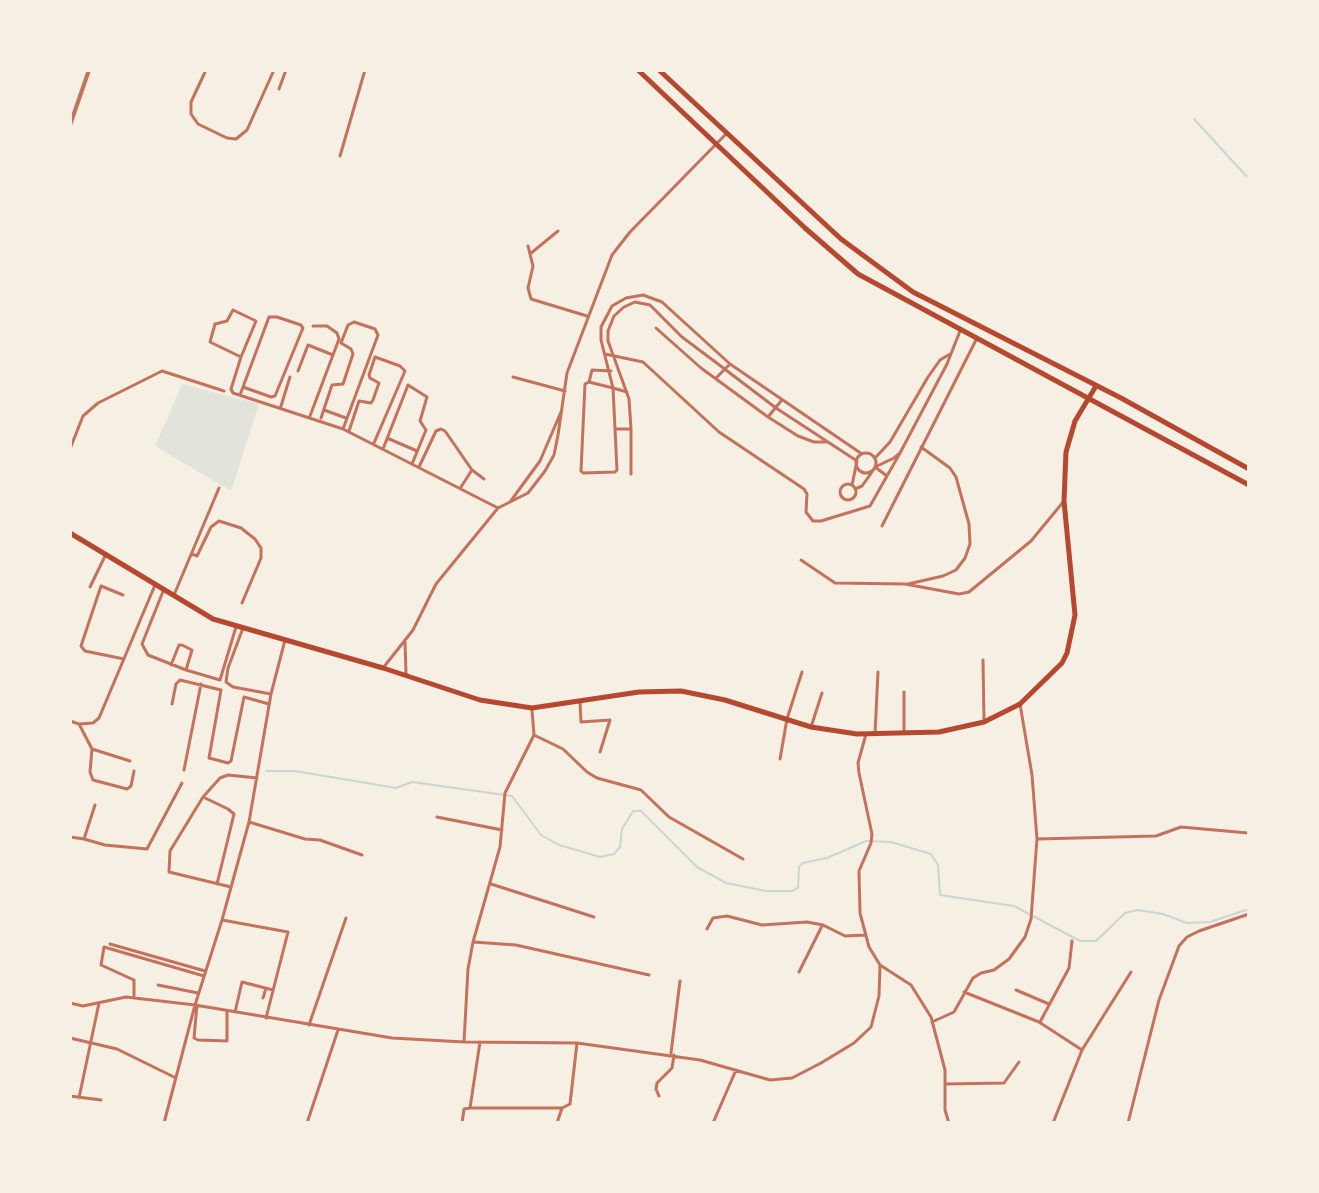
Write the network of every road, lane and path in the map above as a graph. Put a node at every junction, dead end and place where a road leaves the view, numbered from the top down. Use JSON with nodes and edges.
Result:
{"nodes":[{"id":1,"x":89,"y":70,"type":"edge"},
{"id":2,"x":206,"y":70,"type":"edge"},
{"id":3,"x":274,"y":70,"type":"edge"},
{"id":4,"x":286,"y":70,"type":"edge"},
{"id":5,"x":365,"y":70,"type":"edge"},
{"id":6,"x":638,"y":70,"type":"edge"},
{"id":7,"x":659,"y":70,"type":"edge"},
{"id":8,"x":279,"y":89,"type":"dead end"},
{"id":9,"x":70,"y":125,"type":"edge"},
{"id":10,"x":727,"y":133,"type":"junction"},
{"id":11,"x":718,"y":144,"type":"junction"},
{"id":12,"x":340,"y":156,"type":"dead end"},
{"id":13,"x":558,"y":231,"type":"dead end"},
{"id":14,"x":528,"y":246,"type":"dead end"},
{"id":15,"x":530,"y":254,"type":"junction"},
{"id":16,"x":668,"y":308,"type":"junction"},
{"id":17,"x":587,"y":316,"type":"junction"},
{"id":18,"x":661,"y":316,"type":"junction"},
{"id":19,"x":313,"y":326,"type":"dead end"},
{"id":20,"x":656,"y":328,"type":"dead end"},
{"id":21,"x":960,"y":329,"type":"junction"},
{"id":22,"x":682,"y":337,"type":"junction"},
{"id":23,"x":977,"y":338,"type":"junction"},
{"id":24,"x":674,"y":345,"type":"junction"},
{"id":25,"x":605,"y":354,"type":"junction"},
{"id":26,"x":613,"y":354,"type":"junction"},
{"id":27,"x":950,"y":354,"type":"junction"},
{"id":28,"x":333,"y":355,"type":"junction"},
{"id":29,"x":241,"y":357,"type":"junction"},
{"id":30,"x":730,"y":364,"type":"junction"},
{"id":31,"x":726,"y":369,"type":"junction"},
{"id":32,"x":298,"y":371,"type":"dead end"},
{"id":33,"x":611,"y":371,"type":"junction"},
{"id":34,"x":290,"y":377,"type":"dead end"},
{"id":35,"x":513,"y":377,"type":"dead end"},
{"id":36,"x":716,"y":378,"type":"junction"},
{"id":37,"x":589,"y":382,"type":"junction"},
{"id":38,"x":1096,"y":386,"type":"junction"},
{"id":39,"x":243,"y":387,"type":"junction"},
{"id":40,"x":613,"y":388,"type":"junction"},
{"id":41,"x":224,"y":391,"type":"dead end"},
{"id":42,"x":565,"y":391,"type":"junction"},
{"id":43,"x":627,"y":392,"type":"junction"},
{"id":44,"x":240,"y":395,"type":"junction"},
{"id":45,"x":1088,"y":397,"type":"junction"},
{"id":46,"x":781,"y":401,"type":"junction"},
{"id":47,"x":281,"y":406,"type":"junction"},
{"id":48,"x":776,"y":408,"type":"junction"},
{"id":49,"x":563,"y":409,"type":"junction"},
{"id":50,"x":324,"y":410,"type":"junction"},
{"id":51,"x":310,"y":416,"type":"junction"},
{"id":52,"x":768,"y":417,"type":"junction"},
{"id":53,"x":346,"y":418,"type":"junction"},
{"id":54,"x":320,"y":420,"type":"junction"},
{"id":55,"x":343,"y":429,"type":"junction"},
{"id":56,"x":616,"y":429,"type":"junction"},
{"id":57,"x":631,"y":429,"type":"junction"},
{"id":58,"x":349,"y":431,"type":"junction"},
{"id":59,"x":387,"y":438,"type":"junction"},
{"id":60,"x":827,"y":442,"type":"junction"},
{"id":61,"x":374,"y":444,"type":"junction"},
{"id":62,"x":921,"y":447,"type":"junction"},
{"id":63,"x":70,"y":449,"type":"edge"},
{"id":64,"x":383,"y":449,"type":"junction"},
{"id":65,"x":417,"y":451,"type":"junction"},
{"id":66,"x":900,"y":453,"type":"junction"},
{"id":67,"x":862,"y":454,"type":"junction"},
{"id":68,"x":875,"y":458,"type":"junction"},
{"id":69,"x":857,"y":461,"type":"junction"},
{"id":70,"x":412,"y":464,"type":"junction"},
{"id":71,"x":419,"y":467,"type":"junction"},
{"id":72,"x":874,"y":469,"type":"junction"},
{"id":73,"x":1249,"y":469,"type":"edge"},
{"id":74,"x":472,"y":470,"type":"junction"},
{"id":75,"x":631,"y":474,"type":"dead end"},
{"id":76,"x":887,"y":476,"type":"junction"},
{"id":77,"x":484,"y":479,"type":"dead end"},
{"id":78,"x":1249,"y":485,"type":"edge"},
{"id":79,"x":854,"y":487,"type":"junction"},
{"id":80,"x":219,"y":488,"type":"dead end"},
{"id":81,"x":460,"y":488,"type":"junction"},
{"id":82,"x":844,"y":498,"type":"junction"},
{"id":83,"x":1064,"y":501,"type":"junction"},
{"id":84,"x":840,"y":503,"type":"dead end"},
{"id":85,"x":508,"y":504,"type":"junction"},
{"id":86,"x":498,"y":508,"type":"junction"},
{"id":87,"x":882,"y":526,"type":"dead end"},
{"id":88,"x":70,"y":533,"type":"edge"},
{"id":89,"x":106,"y":554,"type":"junction"},
{"id":90,"x":194,"y":555,"type":"junction"},
{"id":91,"x":801,"y":560,"type":"dead end"},
{"id":92,"x":194,"y":565,"type":"dead end"},
{"id":93,"x":155,"y":584,"type":"junction"},
{"id":94,"x":905,"y":584,"type":"junction"},
{"id":95,"x":90,"y":587,"type":"dead end"},
{"id":96,"x":164,"y":589,"type":"junction"},
{"id":97,"x":123,"y":595,"type":"dead end"},
{"id":98,"x":174,"y":595,"type":"junction"},
{"id":99,"x":242,"y":603,"type":"dead end"},
{"id":100,"x":240,"y":627,"type":"junction"},
{"id":101,"x":285,"y":640,"type":"junction"},
{"id":102,"x":405,"y":641,"type":"junction"},
{"id":103,"x":124,"y":659,"type":"junction"},
{"id":104,"x":983,"y":660,"type":"dead end"},
{"id":105,"x":171,"y":665,"type":"junction"},
{"id":106,"x":383,"y":668,"type":"junction"},
{"id":107,"x":186,"y":670,"type":"junction"},
{"id":108,"x":802,"y":672,"type":"dead end"},
{"id":109,"x":878,"y":672,"type":"dead end"},
{"id":110,"x":406,"y":675,"type":"junction"},
{"id":111,"x":201,"y":684,"type":"junction"},
{"id":112,"x":904,"y":692,"type":"dead end"},
{"id":113,"x":822,"y":693,"type":"dead end"},
{"id":114,"x":271,"y":694,"type":"junction"},
{"id":115,"x":580,"y":701,"type":"junction"},
{"id":116,"x":172,"y":704,"type":"dead end"},
{"id":117,"x":269,"y":704,"type":"junction"},
{"id":118,"x":1020,"y":704,"type":"junction"},
{"id":119,"x":532,"y":708,"type":"junction"},
{"id":120,"x":787,"y":719,"type":"junction"},
{"id":121,"x":70,"y":721,"type":"edge"},
{"id":122,"x":984,"y":722,"type":"junction"},
{"id":123,"x":79,"y":724,"type":"junction"},
{"id":124,"x":811,"y":727,"type":"junction"},
{"id":125,"x":904,"y":733,"type":"junction"},
{"id":126,"x":866,"y":734,"type":"junction"},
{"id":127,"x":875,"y":734,"type":"junction"},
{"id":128,"x":534,"y":735,"type":"junction"},
{"id":129,"x":92,"y":749,"type":"junction"},
{"id":130,"x":600,"y":752,"type":"dead end"},
{"id":131,"x":780,"y":759,"type":"dead end"},
{"id":132,"x":130,"y":761,"type":"dead end"},
{"id":133,"x":184,"y":770,"type":"dead end"},
{"id":134,"x":134,"y":771,"type":"dead end"},
{"id":135,"x":258,"y":778,"type":"junction"},
{"id":136,"x":182,"y":783,"type":"dead end"},
{"id":137,"x":203,"y":797,"type":"junction"},
{"id":138,"x":95,"y":805,"type":"dead end"},
{"id":139,"x":437,"y":817,"type":"dead end"},
{"id":140,"x":249,"y":822,"type":"junction"},
{"id":141,"x":502,"y":830,"type":"junction"},
{"id":142,"x":1248,"y":833,"type":"edge"},
{"id":143,"x":70,"y":837,"type":"edge"},
{"id":144,"x":84,"y":839,"type":"junction"},
{"id":145,"x":1037,"y":839,"type":"junction"},
{"id":146,"x":362,"y":855,"type":"dead end"},
{"id":147,"x":743,"y":859,"type":"dead end"},
{"id":148,"x":217,"y":884,"type":"junction"},
{"id":149,"x":491,"y":884,"type":"junction"},
{"id":150,"x":231,"y":887,"type":"junction"},
{"id":151,"x":1249,"y":914,"type":"edge"},
{"id":152,"x":594,"y":917,"type":"dead end"},
{"id":153,"x":346,"y":918,"type":"dead end"},
{"id":154,"x":222,"y":920,"type":"junction"},
{"id":155,"x":823,"y":925,"type":"junction"},
{"id":156,"x":707,"y":929,"type":"dead end"},
{"id":157,"x":865,"y":935,"type":"junction"},
{"id":158,"x":1072,"y":941,"type":"dead end"},
{"id":159,"x":473,"y":942,"type":"junction"},
{"id":160,"x":110,"y":944,"type":"dead end"},
{"id":161,"x":880,"y":965,"type":"junction"},
{"id":162,"x":799,"y":972,"type":"dead end"},
{"id":163,"x":1131,"y":972,"type":"dead end"},
{"id":164,"x":205,"y":974,"type":"junction"},
{"id":165,"x":649,"y":975,"type":"dead end"},
{"id":166,"x":680,"y":981,"type":"dead end"},
{"id":167,"x":158,"y":985,"type":"dead end"},
{"id":168,"x":266,"y":988,"type":"junction"},
{"id":169,"x":273,"y":990,"type":"junction"},
{"id":170,"x":1016,"y":990,"type":"dead end"},
{"id":171,"x":964,"y":992,"type":"junction"},
{"id":172,"x":198,"y":993,"type":"junction"},
{"id":173,"x":134,"y":998,"type":"junction"},
{"id":174,"x":263,"y":998,"type":"dead end"},
{"id":175,"x":70,"y":1003,"type":"edge"},
{"id":176,"x":99,"y":1003,"type":"junction"},
{"id":177,"x":1049,"y":1004,"type":"junction"},
{"id":178,"x":196,"y":1005,"type":"junction"},
{"id":179,"x":227,"y":1010,"type":"junction"},
{"id":180,"x":235,"y":1012,"type":"junction"},
{"id":181,"x":266,"y":1018,"type":"junction"},
{"id":182,"x":932,"y":1022,"type":"junction"},
{"id":183,"x":1039,"y":1022,"type":"junction"},
{"id":184,"x":309,"y":1025,"type":"junction"},
{"id":185,"x":338,"y":1030,"type":"junction"},
{"id":186,"x":70,"y":1038,"type":"edge"},
{"id":187,"x":464,"y":1042,"type":"junction"},
{"id":188,"x":480,"y":1042,"type":"junction"},
{"id":189,"x":89,"y":1043,"type":"junction"},
{"id":190,"x":577,"y":1043,"type":"junction"},
{"id":191,"x":1082,"y":1050,"type":"junction"},
{"id":192,"x":673,"y":1054,"type":"junction"},
{"id":193,"x":1019,"y":1062,"type":"dead end"},
{"id":194,"x":736,"y":1070,"type":"junction"},
{"id":195,"x":176,"y":1078,"type":"junction"},
{"id":196,"x":945,"y":1084,"type":"junction"},
{"id":197,"x":70,"y":1096,"type":"edge"},
{"id":198,"x":659,"y":1096,"type":"dead end"},
{"id":199,"x":79,"y":1098,"type":"junction"},
{"id":200,"x":101,"y":1100,"type":"dead end"},
{"id":201,"x":470,"y":1108,"type":"junction"},
{"id":202,"x":562,"y":1108,"type":"junction"},
{"id":203,"x":164,"y":1123,"type":"edge"},
{"id":204,"x":307,"y":1123,"type":"edge"},
{"id":205,"x":462,"y":1123,"type":"edge"},
{"id":206,"x":557,"y":1123,"type":"edge"},
{"id":207,"x":713,"y":1123,"type":"edge"},
{"id":208,"x":949,"y":1123,"type":"edge"},
{"id":209,"x":1053,"y":1123,"type":"edge"},
{"id":210,"x":1128,"y":1123,"type":"edge"}],
"edges":[{"from":1,"to":9,"type":"street"},
{"from":2,"to":3,"type":"street"},
{"from":4,"to":8,"type":"street"},
{"from":5,"to":12,"type":"street"},
{"from":6,"to":11,"type":"main road"},
{"from":7,"to":10,"type":"main road"},
{"from":10,"to":11,"type":"street"},
{"from":10,"to":38,"type":"main road"},
{"from":11,"to":17,"type":"street"},
{"from":11,"to":21,"type":"main road"},
{"from":13,"to":15,"type":"street"},
{"from":14,"to":15,"type":"street"},
{"from":15,"to":17,"type":"street"},
{"from":16,"to":18,"type":"street"},
{"from":16,"to":25,"type":"street"},
{"from":16,"to":30,"type":"street"},
{"from":17,"to":42,"type":"street"},
{"from":18,"to":22,"type":"street"},
{"from":18,"to":26,"type":"street"},
{"from":19,"to":28,"type":"street"},
{"from":20,"to":24,"type":"street"},
{"from":21,"to":23,"type":"main road"},
{"from":21,"to":27,"type":"street"},
{"from":22,"to":24,"type":"street"},
{"from":22,"to":31,"type":"street"},
{"from":23,"to":45,"type":"main road"},
{"from":23,"to":62,"type":"street"},
{"from":24,"to":36,"type":"street"},
{"from":25,"to":26,"type":"street"},
{"from":25,"to":33,"type":"street"},
{"from":26,"to":43,"type":"street"},
{"from":26,"to":76,"type":"street"},
{"from":27,"to":66,"type":"street"},
{"from":27,"to":68,"type":"street"},
{"from":28,"to":32,"type":"street"},
{"from":28,"to":51,"type":"street"},
{"from":29,"to":29,"type":"street"},
{"from":29,"to":44,"type":"street"},
{"from":30,"to":31,"type":"street"},
{"from":30,"to":46,"type":"street"},
{"from":31,"to":36,"type":"street"},
{"from":31,"to":48,"type":"street"},
{"from":33,"to":37,"type":"street"},
{"from":33,"to":40,"type":"street"},
{"from":34,"to":47,"type":"street"},
{"from":35,"to":42,"type":"street"},
{"from":36,"to":52,"type":"street"},
{"from":37,"to":40,"type":"street"},
{"from":37,"to":56,"type":"street"},
{"from":38,"to":45,"type":"main road"},
{"from":38,"to":73,"type":"main road"},
{"from":39,"to":39,"type":"street"},
{"from":39,"to":44,"type":"street"},
{"from":40,"to":43,"type":"street"},
{"from":40,"to":56,"type":"street"},
{"from":41,"to":63,"type":"street"},
{"from":42,"to":49,"type":"street"},
{"from":43,"to":57,"type":"street"},
{"from":44,"to":47,"type":"street"},
{"from":45,"to":78,"type":"main road"},
{"from":45,"to":83,"type":"main road"},
{"from":46,"to":48,"type":"street"},
{"from":46,"to":67,"type":"street"},
{"from":47,"to":51,"type":"street"},
{"from":48,"to":52,"type":"street"},
{"from":48,"to":60,"type":"street"},
{"from":49,"to":85,"type":"street"},
{"from":49,"to":85,"type":"street"},
{"from":50,"to":53,"type":"street"},
{"from":50,"to":53,"type":"street"},
{"from":50,"to":54,"type":"street"},
{"from":51,"to":54,"type":"street"},
{"from":52,"to":60,"type":"street"},
{"from":53,"to":55,"type":"street"},
{"from":54,"to":55,"type":"street"},
{"from":55,"to":58,"type":"street"},
{"from":56,"to":57,"type":"street"},
{"from":57,"to":75,"type":"street"},
{"from":58,"to":61,"type":"street"},
{"from":58,"to":61,"type":"street"},
{"from":59,"to":64,"type":"street"},
{"from":59,"to":65,"type":"street"},
{"from":59,"to":65,"type":"street"},
{"from":60,"to":69,"type":"street"},
{"from":61,"to":64,"type":"street"},
{"from":62,"to":87,"type":"street"},
{"from":62,"to":94,"type":"street"},
{"from":64,"to":70,"type":"street"},
{"from":65,"to":70,"type":"street"},
{"from":66,"to":72,"type":"street"},
{"from":66,"to":76,"type":"street"},
{"from":67,"to":68,"type":"street"},
{"from":67,"to":69,"type":"street"},
{"from":68,"to":72,"type":"street"},
{"from":69,"to":72,"type":"street"},
{"from":69,"to":79,"type":"street"},
{"from":70,"to":71,"type":"street"},
{"from":71,"to":74,"type":"street"},
{"from":71,"to":81,"type":"street"},
{"from":72,"to":76,"type":"street"},
{"from":72,"to":79,"type":"street"},
{"from":74,"to":77,"type":"street"},
{"from":74,"to":81,"type":"street"},
{"from":79,"to":82,"type":"street"},
{"from":79,"to":82,"type":"street"},
{"from":80,"to":90,"type":"street"},
{"from":81,"to":86,"type":"street"},
{"from":82,"to":84,"type":"street"},
{"from":83,"to":94,"type":"street"},
{"from":83,"to":118,"type":"main road"},
{"from":85,"to":86,"type":"street"},
{"from":86,"to":102,"type":"street"},
{"from":88,"to":89,"type":"main road"},
{"from":89,"to":93,"type":"main road"},
{"from":89,"to":95,"type":"street"},
{"from":90,"to":92,"type":"street"},
{"from":90,"to":98,"type":"street"},
{"from":90,"to":99,"type":"street"},
{"from":91,"to":94,"type":"street"},
{"from":93,"to":96,"type":"main road"},
{"from":93,"to":103,"type":"street"},
{"from":96,"to":98,"type":"main road"},
{"from":96,"to":105,"type":"street"},
{"from":97,"to":103,"type":"street"},
{"from":98,"to":100,"type":"main road"},
{"from":100,"to":101,"type":"main road"},
{"from":100,"to":107,"type":"street"},
{"from":100,"to":114,"type":"street"},
{"from":101,"to":106,"type":"main road"},
{"from":101,"to":114,"type":"street"},
{"from":102,"to":106,"type":"street"},
{"from":102,"to":110,"type":"street"},
{"from":103,"to":123,"type":"street"},
{"from":104,"to":122,"type":"street"},
{"from":105,"to":107,"type":"street"},
{"from":105,"to":107,"type":"street"},
{"from":106,"to":110,"type":"main road"},
{"from":108,"to":120,"type":"street"},
{"from":109,"to":127,"type":"street"},
{"from":110,"to":119,"type":"main road"},
{"from":111,"to":116,"type":"street"},
{"from":111,"to":117,"type":"street"},
{"from":111,"to":133,"type":"street"},
{"from":112,"to":125,"type":"street"},
{"from":113,"to":124,"type":"street"},
{"from":114,"to":117,"type":"street"},
{"from":115,"to":119,"type":"main road"},
{"from":115,"to":120,"type":"main road"},
{"from":115,"to":130,"type":"street"},
{"from":117,"to":135,"type":"street"},
{"from":118,"to":122,"type":"main road"},
{"from":118,"to":145,"type":"street"},
{"from":119,"to":128,"type":"street"},
{"from":120,"to":124,"type":"main road"},
{"from":120,"to":131,"type":"street"},
{"from":121,"to":123,"type":"street"},
{"from":122,"to":125,"type":"main road"},
{"from":123,"to":129,"type":"street"},
{"from":124,"to":126,"type":"main road"},
{"from":125,"to":127,"type":"main road"},
{"from":126,"to":127,"type":"main road"},
{"from":126,"to":157,"type":"street"},
{"from":128,"to":141,"type":"street"},
{"from":128,"to":147,"type":"street"},
{"from":129,"to":132,"type":"street"},
{"from":129,"to":134,"type":"street"},
{"from":135,"to":137,"type":"street"},
{"from":135,"to":140,"type":"street"},
{"from":136,"to":144,"type":"street"},
{"from":137,"to":148,"type":"street"},
{"from":137,"to":148,"type":"street"},
{"from":138,"to":144,"type":"street"},
{"from":139,"to":141,"type":"street"},
{"from":140,"to":146,"type":"street"},
{"from":140,"to":150,"type":"street"},
{"from":141,"to":149,"type":"street"},
{"from":142,"to":145,"type":"street"},
{"from":143,"to":144,"type":"street"},
{"from":145,"to":171,"type":"street"},
{"from":148,"to":150,"type":"street"},
{"from":149,"to":152,"type":"street"},
{"from":149,"to":159,"type":"street"},
{"from":150,"to":154,"type":"street"},
{"from":151,"to":210,"type":"street"},
{"from":153,"to":184,"type":"street"},
{"from":154,"to":164,"type":"street"},
{"from":154,"to":169,"type":"street"},
{"from":155,"to":156,"type":"street"},
{"from":155,"to":157,"type":"street"},
{"from":155,"to":162,"type":"street"},
{"from":157,"to":161,"type":"street"},
{"from":158,"to":177,"type":"street"},
{"from":159,"to":165,"type":"street"},
{"from":159,"to":187,"type":"street"},
{"from":160,"to":164,"type":"street"},
{"from":161,"to":182,"type":"street"},
{"from":161,"to":194,"type":"street"},
{"from":163,"to":191,"type":"street"},
{"from":164,"to":172,"type":"street"},
{"from":164,"to":173,"type":"street"},
{"from":166,"to":192,"type":"street"},
{"from":167,"to":172,"type":"street"},
{"from":168,"to":169,"type":"street"},
{"from":168,"to":174,"type":"street"},
{"from":168,"to":180,"type":"street"},
{"from":169,"to":181,"type":"street"},
{"from":170,"to":177,"type":"street"},
{"from":171,"to":182,"type":"street"},
{"from":171,"to":183,"type":"street"},
{"from":172,"to":178,"type":"street"},
{"from":173,"to":176,"type":"street"},
{"from":173,"to":178,"type":"street"},
{"from":175,"to":176,"type":"street"},
{"from":176,"to":189,"type":"street"},
{"from":177,"to":183,"type":"street"},
{"from":178,"to":179,"type":"street"},
{"from":178,"to":179,"type":"street"},
{"from":178,"to":195,"type":"street"},
{"from":179,"to":180,"type":"street"},
{"from":180,"to":181,"type":"street"},
{"from":181,"to":184,"type":"street"},
{"from":182,"to":196,"type":"street"},
{"from":183,"to":191,"type":"street"},
{"from":184,"to":185,"type":"street"},
{"from":185,"to":187,"type":"street"},
{"from":185,"to":204,"type":"street"},
{"from":186,"to":189,"type":"street"},
{"from":187,"to":188,"type":"street"},
{"from":188,"to":190,"type":"street"},
{"from":188,"to":201,"type":"street"},
{"from":189,"to":195,"type":"street"},
{"from":189,"to":199,"type":"street"},
{"from":190,"to":192,"type":"street"},
{"from":190,"to":202,"type":"street"},
{"from":191,"to":209,"type":"street"},
{"from":192,"to":194,"type":"street"},
{"from":192,"to":198,"type":"street"},
{"from":193,"to":196,"type":"street"},
{"from":194,"to":207,"type":"street"},
{"from":195,"to":203,"type":"street"},
{"from":196,"to":208,"type":"street"},
{"from":197,"to":199,"type":"street"},
{"from":199,"to":200,"type":"street"},
{"from":201,"to":202,"type":"street"},
{"from":201,"to":205,"type":"street"},
{"from":202,"to":206,"type":"street"}]}
